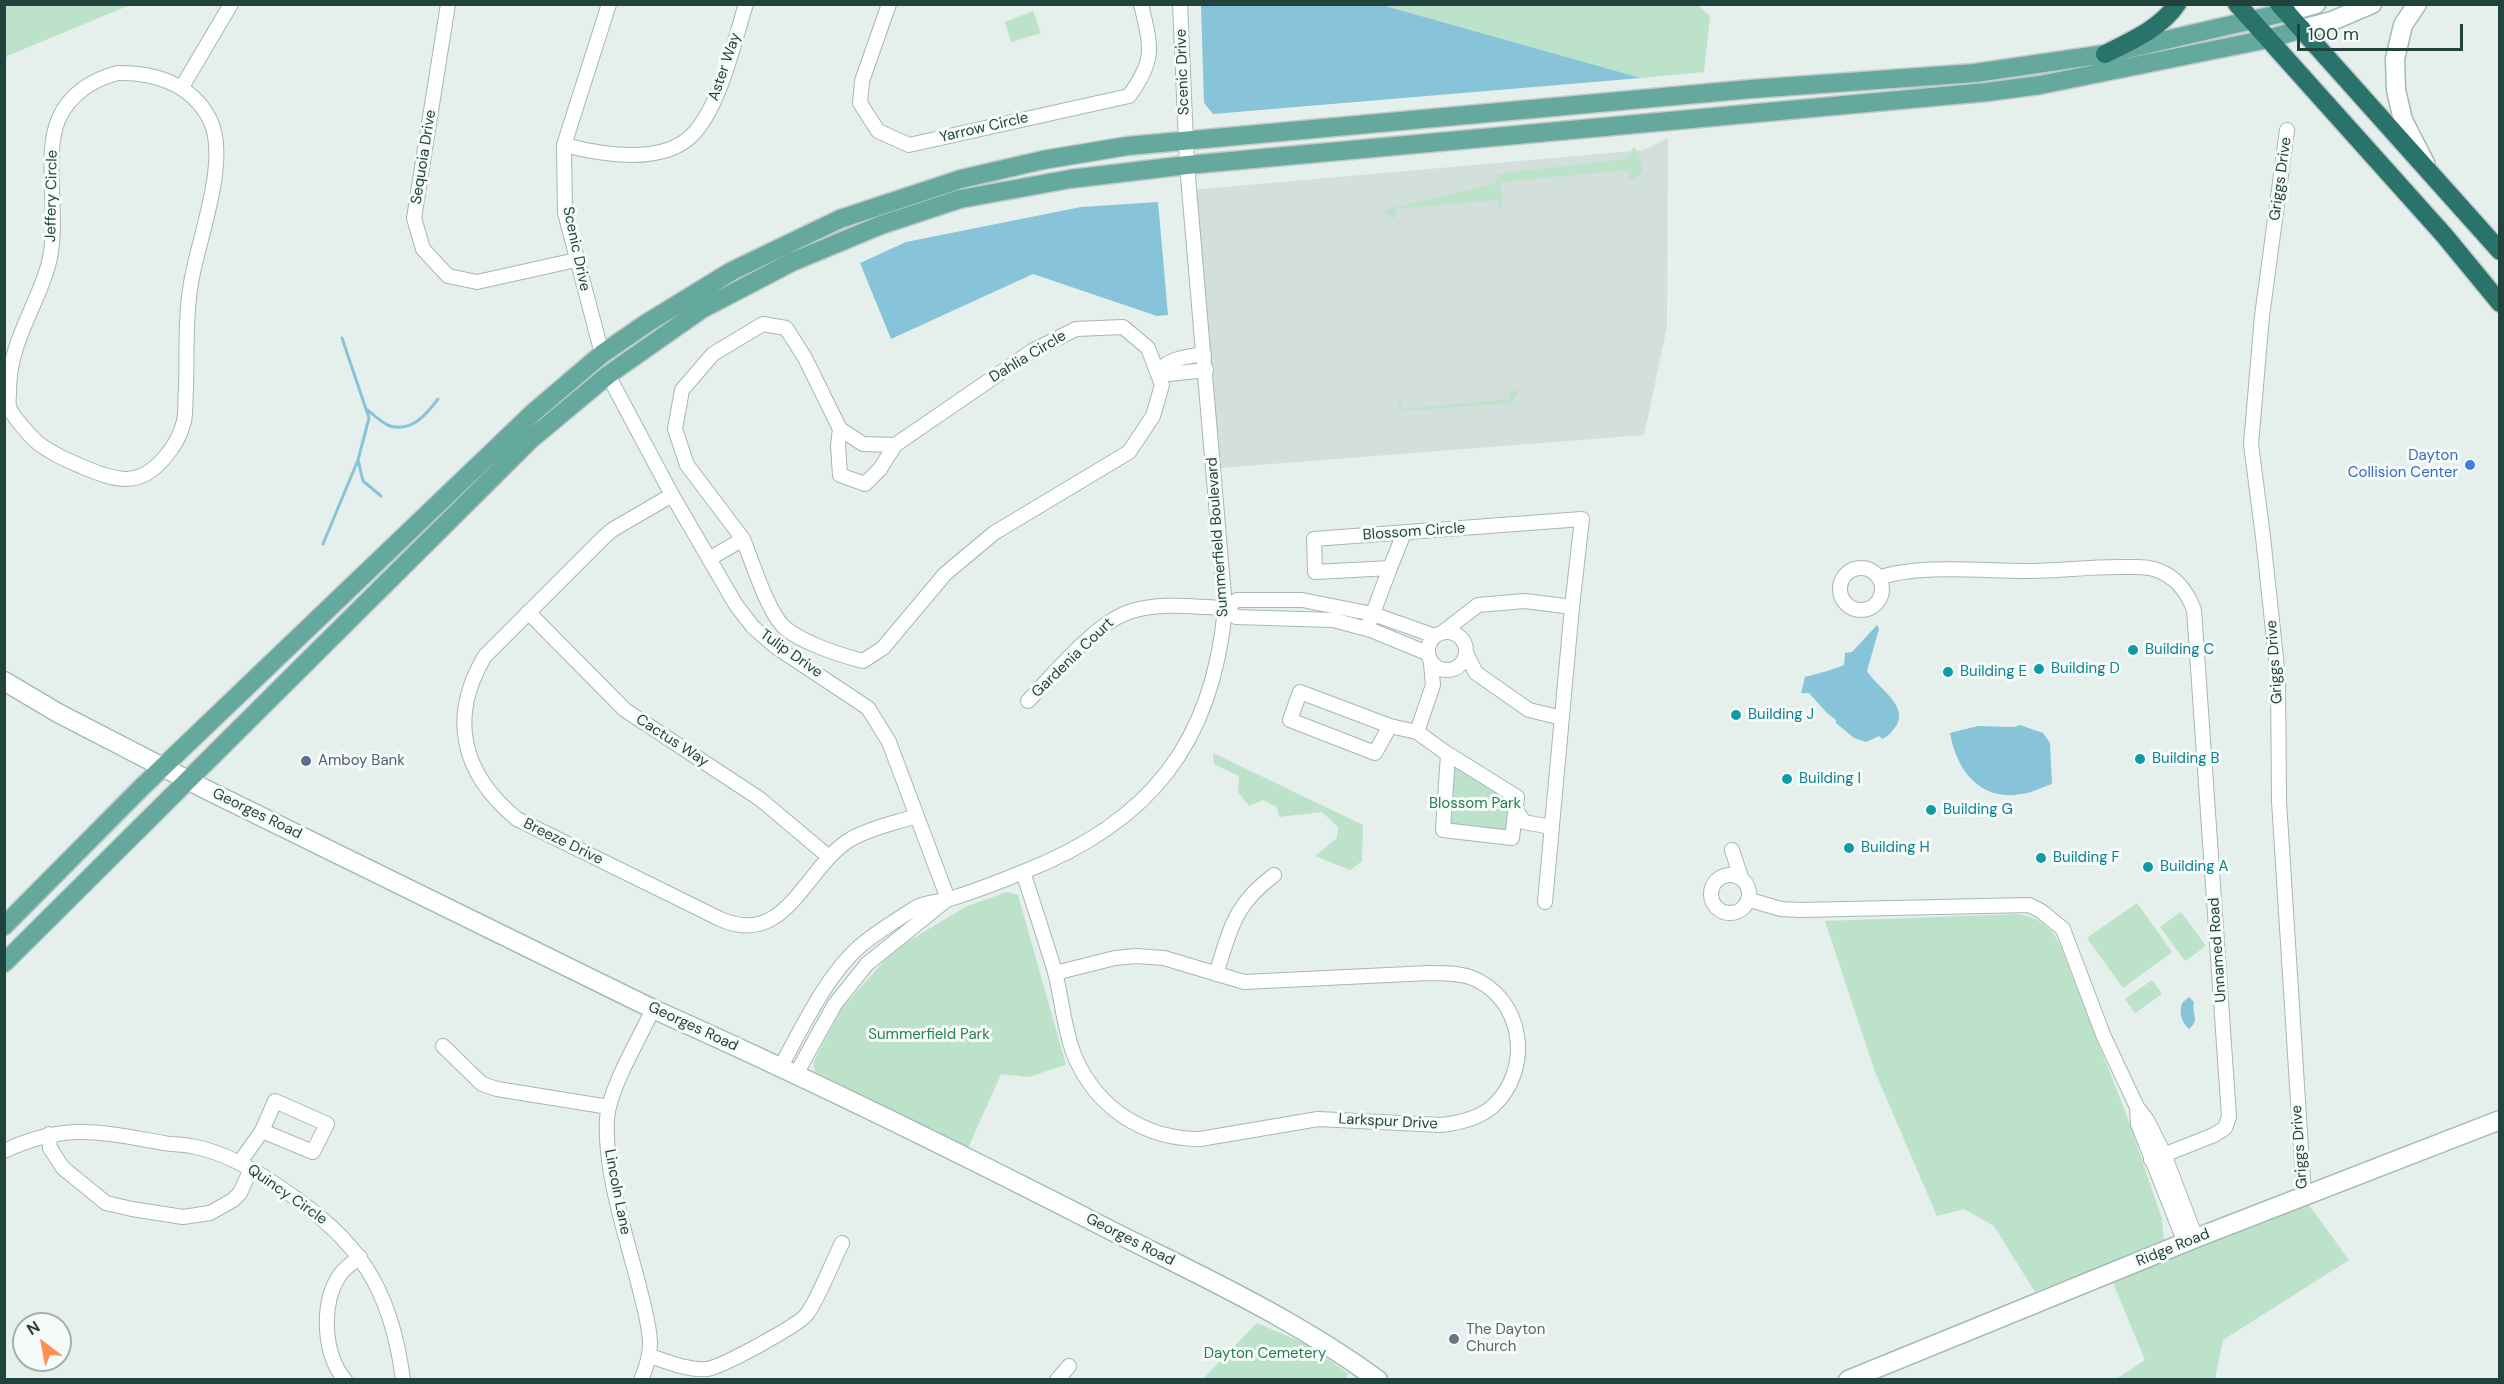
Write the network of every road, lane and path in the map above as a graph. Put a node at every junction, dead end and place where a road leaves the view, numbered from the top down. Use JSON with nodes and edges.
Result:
{"nodes":[{"id":1,"x":231,"y":4,"type":"edge"},
{"id":2,"x":448,"y":4,"type":"edge"},
{"id":3,"x":609,"y":4,"type":"edge"},
{"id":4,"x":746,"y":4,"type":"edge"},
{"id":5,"x":889,"y":4,"type":"edge"},
{"id":6,"x":1141,"y":4,"type":"edge"},
{"id":7,"x":1180,"y":4,"type":"edge"},
{"id":8,"x":2177,"y":4,"type":"edge"},
{"id":9,"x":2237,"y":4,"type":"edge"},
{"id":10,"x":2316,"y":4,"type":"edge"},
{"id":11,"x":2372,"y":4,"type":"edge"},
{"id":12,"x":2417,"y":4,"type":"edge"},
{"id":13,"x":2283,"y":8,"type":"edge"},
{"id":14,"x":2253,"y":21,"type":"junction"},
{"id":15,"x":2302,"y":29,"type":"junction"},
{"id":16,"x":2268,"y":39,"type":"junction"},
{"id":17,"x":2105,"y":54,"type":"junction"},
{"id":18,"x":182,"y":87,"type":"junction"},
{"id":19,"x":2288,"y":130,"type":"dead end"},
{"id":20,"x":1186,"y":140,"type":"junction"},
{"id":21,"x":564,"y":145,"type":"junction"},
{"id":22,"x":1187,"y":165,"type":"junction"},
{"id":23,"x":2432,"y":175,"type":"junction"},
{"id":24,"x":2499,"y":251,"type":"edge"},
{"id":25,"x":576,"y":260,"type":"junction"},
{"id":26,"x":2499,"y":303,"type":"edge"},
{"id":27,"x":602,"y":354,"type":"junction"},
{"id":28,"x":1204,"y":354,"type":"junction"},
{"id":29,"x":1206,"y":370,"type":"junction"},
{"id":30,"x":1157,"y":372,"type":"junction"},
{"id":31,"x":608,"y":375,"type":"junction"},
{"id":32,"x":7,"y":408,"type":"edge"},
{"id":33,"x":840,"y":429,"type":"junction"},
{"id":34,"x":895,"y":445,"type":"junction"},
{"id":35,"x":672,"y":495,"type":"junction"},
{"id":36,"x":1404,"y":533,"type":"junction"},
{"id":37,"x":743,"y":539,"type":"junction"},
{"id":38,"x":709,"y":559,"type":"junction"},
{"id":39,"x":1390,"y":568,"type":"junction"},
{"id":40,"x":1879,"y":578,"type":"dead end"},
{"id":41,"x":1572,"y":607,"type":"junction"},
{"id":42,"x":1225,"y":608,"type":"junction"},
{"id":43,"x":528,"y":612,"type":"junction"},
{"id":44,"x":1373,"y":614,"type":"junction"},
{"id":45,"x":1462,"y":617,"type":"junction"},
{"id":46,"x":1367,"y":629,"type":"junction"},
{"id":47,"x":1439,"y":634,"type":"junction"},
{"id":48,"x":1461,"y":638,"type":"junction"},
{"id":49,"x":1466,"y":653,"type":"junction"},
{"id":50,"x":1429,"y":658,"type":"junction"},
{"id":51,"x":1452,"y":670,"type":"junction"},
{"id":52,"x":1476,"y":673,"type":"junction"},
{"id":53,"x":1433,"y":685,"type":"junction"},
{"id":54,"x":6,"y":686,"type":"edge"},
{"id":55,"x":1028,"y":701,"type":"dead end"},
{"id":56,"x":1562,"y":718,"type":"junction"},
{"id":57,"x":1390,"y":726,"type":"junction"},
{"id":58,"x":1417,"y":732,"type":"junction"},
{"id":59,"x":1449,"y":755,"type":"junction"},
{"id":60,"x":164,"y":767,"type":"junction"},
{"id":61,"x":190,"y":780,"type":"junction"},
{"id":62,"x":1517,"y":811,"type":"junction"},
{"id":63,"x":916,"y":816,"type":"junction"},
{"id":64,"x":1551,"y":827,"type":"junction"},
{"id":65,"x":1732,"y":850,"type":"dead end"},
{"id":66,"x":829,"y":857,"type":"junction"},
{"id":67,"x":1023,"y":872,"type":"junction"},
{"id":68,"x":1274,"y":875,"type":"dead end"},
{"id":69,"x":1741,"y":877,"type":"junction"},
{"id":70,"x":948,"y":899,"type":"junction"},
{"id":71,"x":1749,"y":900,"type":"junction"},
{"id":72,"x":1545,"y":902,"type":"dead end"},
{"id":73,"x":4,"y":926,"type":"edge"},
{"id":74,"x":4,"y":963,"type":"edge"},
{"id":75,"x":1055,"y":973,"type":"junction"},
{"id":76,"x":1216,"y":974,"type":"junction"},
{"id":77,"x":653,"y":1009,"type":"junction"},
{"id":78,"x":443,"y":1046,"type":"dead end"},
{"id":79,"x":787,"y":1072,"type":"junction"},
{"id":80,"x":609,"y":1107,"type":"junction"},
{"id":81,"x":2499,"y":1120,"type":"edge"},
{"id":82,"x":262,"y":1131,"type":"junction"},
{"id":83,"x":49,"y":1134,"type":"junction"},
{"id":84,"x":4,"y":1151,"type":"edge"},
{"id":85,"x":2158,"y":1157,"type":"junction"},
{"id":86,"x":246,"y":1166,"type":"junction"},
{"id":87,"x":2304,"y":1196,"type":"junction"},
{"id":88,"x":2190,"y":1240,"type":"junction"},
{"id":89,"x":842,"y":1243,"type":"dead end"},
{"id":90,"x":360,"y":1257,"type":"junction"},
{"id":91,"x":649,"y":1356,"type":"junction"},
{"id":92,"x":1069,"y":1366,"type":"dead end"},
{"id":93,"x":345,"y":1380,"type":"edge"},
{"id":94,"x":403,"y":1380,"type":"edge"},
{"id":95,"x":640,"y":1380,"type":"edge"},
{"id":96,"x":1057,"y":1380,"type":"edge"},
{"id":97,"x":1378,"y":1380,"type":"edge"},
{"id":98,"x":1848,"y":1380,"type":"edge"}],
"edges":[{"from":1,"to":18,"type":"street"},
{"from":2,"to":25,"type":"street","name":"Sequoia Drive"},
{"from":3,"to":21,"type":"street","name":"Scenic Drive"},
{"from":4,"to":21,"type":"street","name":"Aster Way"},
{"from":5,"to":6,"type":"street","name":"Yarrow Circle"},
{"from":7,"to":20,"type":"street","name":"Scenic Drive"},
{"from":8,"to":17,"type":"highway"},
{"from":9,"to":14,"type":"highway"},
{"from":10,"to":13,"type":"street"},
{"from":11,"to":15,"type":"street"},
{"from":12,"to":23,"type":"street"},
{"from":13,"to":14,"type":"main road"},
{"from":13,"to":15,"type":"highway"},
{"from":14,"to":16,"type":"highway"},
{"from":14,"to":17,"type":"main road"},
{"from":15,"to":16,"type":"main road"},
{"from":15,"to":23,"type":"highway"},
{"from":16,"to":22,"type":"main road"},
{"from":16,"to":26,"type":"highway"},
{"from":17,"to":20,"type":"main road"},
{"from":18,"to":32,"type":"street","name":"Jeffery Circle"},
{"from":18,"to":32,"type":"street","name":"Jeffery Circle"},
{"from":19,"to":87,"type":"street","name":"Griggs Drive"},
{"from":20,"to":22,"type":"street","name":"Summerfield Boulevard"},
{"from":20,"to":27,"type":"main road"},
{"from":21,"to":25,"type":"street","name":"Scenic Drive"},
{"from":22,"to":28,"type":"street","name":"Summerfield Boulevard"},
{"from":22,"to":31,"type":"main road"},
{"from":23,"to":24,"type":"highway"},
{"from":25,"to":27,"type":"street","name":"Scenic Drive"},
{"from":27,"to":60,"type":"main road"},
{"from":28,"to":29,"type":"street","name":"Summerfield Boulevard"},
{"from":28,"to":30,"type":"street"},
{"from":29,"to":30,"type":"street"},
{"from":29,"to":42,"type":"street","name":"Summerfield Boulevard"},
{"from":30,"to":34,"type":"street","name":"Dahlia Circle"},
{"from":30,"to":37,"type":"street","name":"Dahlia Circle"},
{"from":31,"to":35,"type":"street","name":"Tulip Drive"},
{"from":31,"to":61,"type":"main road"},
{"from":33,"to":34,"type":"street"},
{"from":33,"to":34,"type":"street"},
{"from":33,"to":37,"type":"street","name":"Dahlia Circle"},
{"from":35,"to":38,"type":"street","name":"Tulip Drive"},
{"from":35,"to":43,"type":"street","name":"Breeze Drive"},
{"from":36,"to":39,"type":"street"},
{"from":36,"to":39,"type":"street","name":"Blossom Circle"},
{"from":36,"to":41,"type":"street","name":"Blossom Circle"},
{"from":37,"to":38,"type":"street"},
{"from":38,"to":63,"type":"street","name":"Tulip Drive"},
{"from":39,"to":44,"type":"street"},
{"from":40,"to":85,"type":"street","name":"Unnamed Road"},
{"from":41,"to":45,"type":"street"},
{"from":41,"to":56,"type":"street","name":"Blossom Circle"},
{"from":42,"to":44,"type":"street"},
{"from":42,"to":46,"type":"street"},
{"from":42,"to":55,"type":"street","name":"Gardenia Court"},
{"from":42,"to":67,"type":"street","name":"Summerfield Boulevard"},
{"from":43,"to":66,"type":"street","name":"Cactus Way"},
{"from":43,"to":66,"type":"street","name":"Breeze Drive"},
{"from":44,"to":46,"type":"street"},
{"from":44,"to":47,"type":"street"},
{"from":45,"to":47,"type":"street"},
{"from":45,"to":48,"type":"street"},
{"from":46,"to":50,"type":"street"},
{"from":47,"to":48,"type":"street"},
{"from":47,"to":50,"type":"street"},
{"from":48,"to":49,"type":"street"},
{"from":49,"to":51,"type":"street"},
{"from":49,"to":52,"type":"street"},
{"from":50,"to":51,"type":"street"},
{"from":50,"to":53,"type":"street"},
{"from":51,"to":52,"type":"street"},
{"from":51,"to":53,"type":"street"},
{"from":52,"to":56,"type":"street"},
{"from":53,"to":58,"type":"street"},
{"from":54,"to":60,"type":"street","name":"Georges Road"},
{"from":56,"to":64,"type":"street","name":"Blossom Circle"},
{"from":57,"to":57,"type":"street"},
{"from":57,"to":58,"type":"street"},
{"from":58,"to":59,"type":"street"},
{"from":59,"to":62,"type":"street"},
{"from":59,"to":62,"type":"street"},
{"from":60,"to":61,"type":"street","name":"Georges Road"},
{"from":60,"to":73,"type":"main road"},
{"from":61,"to":74,"type":"main road"},
{"from":61,"to":77,"type":"street","name":"Georges Road"},
{"from":62,"to":64,"type":"street"},
{"from":63,"to":66,"type":"street","name":"Breeze Drive"},
{"from":63,"to":70,"type":"street","name":"Tulip Drive"},
{"from":64,"to":72,"type":"street","name":"Blossom Circle"},
{"from":65,"to":69,"type":"street"},
{"from":67,"to":70,"type":"street","name":"Summerfield Boulevard"},
{"from":67,"to":75,"type":"street","name":"Larkspur Drive"},
{"from":68,"to":76,"type":"street"},
{"from":69,"to":71,"type":"street"},
{"from":69,"to":71,"type":"street"},
{"from":70,"to":79,"type":"street","name":"Summerfield Boulevard"},
{"from":71,"to":85,"type":"street"},
{"from":75,"to":76,"type":"street","name":"Larkspur Drive"},
{"from":75,"to":76,"type":"street","name":"Larkspur Drive"},
{"from":77,"to":79,"type":"street","name":"Georges Road"},
{"from":77,"to":80,"type":"street","name":"Lincoln Lane"},
{"from":78,"to":80,"type":"street"},
{"from":79,"to":97,"type":"street","name":"Georges Road"},
{"from":80,"to":91,"type":"street","name":"Lincoln Lane"},
{"from":81,"to":87,"type":"street","name":"Ridge Road"},
{"from":82,"to":82,"type":"street"},
{"from":82,"to":86,"type":"street"},
{"from":83,"to":84,"type":"street","name":"Quincy Circle"},
{"from":83,"to":86,"type":"street","name":"Quincy Circle"},
{"from":83,"to":86,"type":"street"},
{"from":85,"to":88,"type":"street"},
{"from":86,"to":90,"type":"street","name":"Quincy Circle"},
{"from":87,"to":88,"type":"street","name":"Ridge Road"},
{"from":88,"to":98,"type":"street","name":"Ridge Road"},
{"from":89,"to":91,"type":"street"},
{"from":90,"to":93,"type":"street"},
{"from":90,"to":94,"type":"street","name":"Quincy Circle"},
{"from":91,"to":95,"type":"street","name":"Lincoln Lane"},
{"from":92,"to":96,"type":"street"}]}
